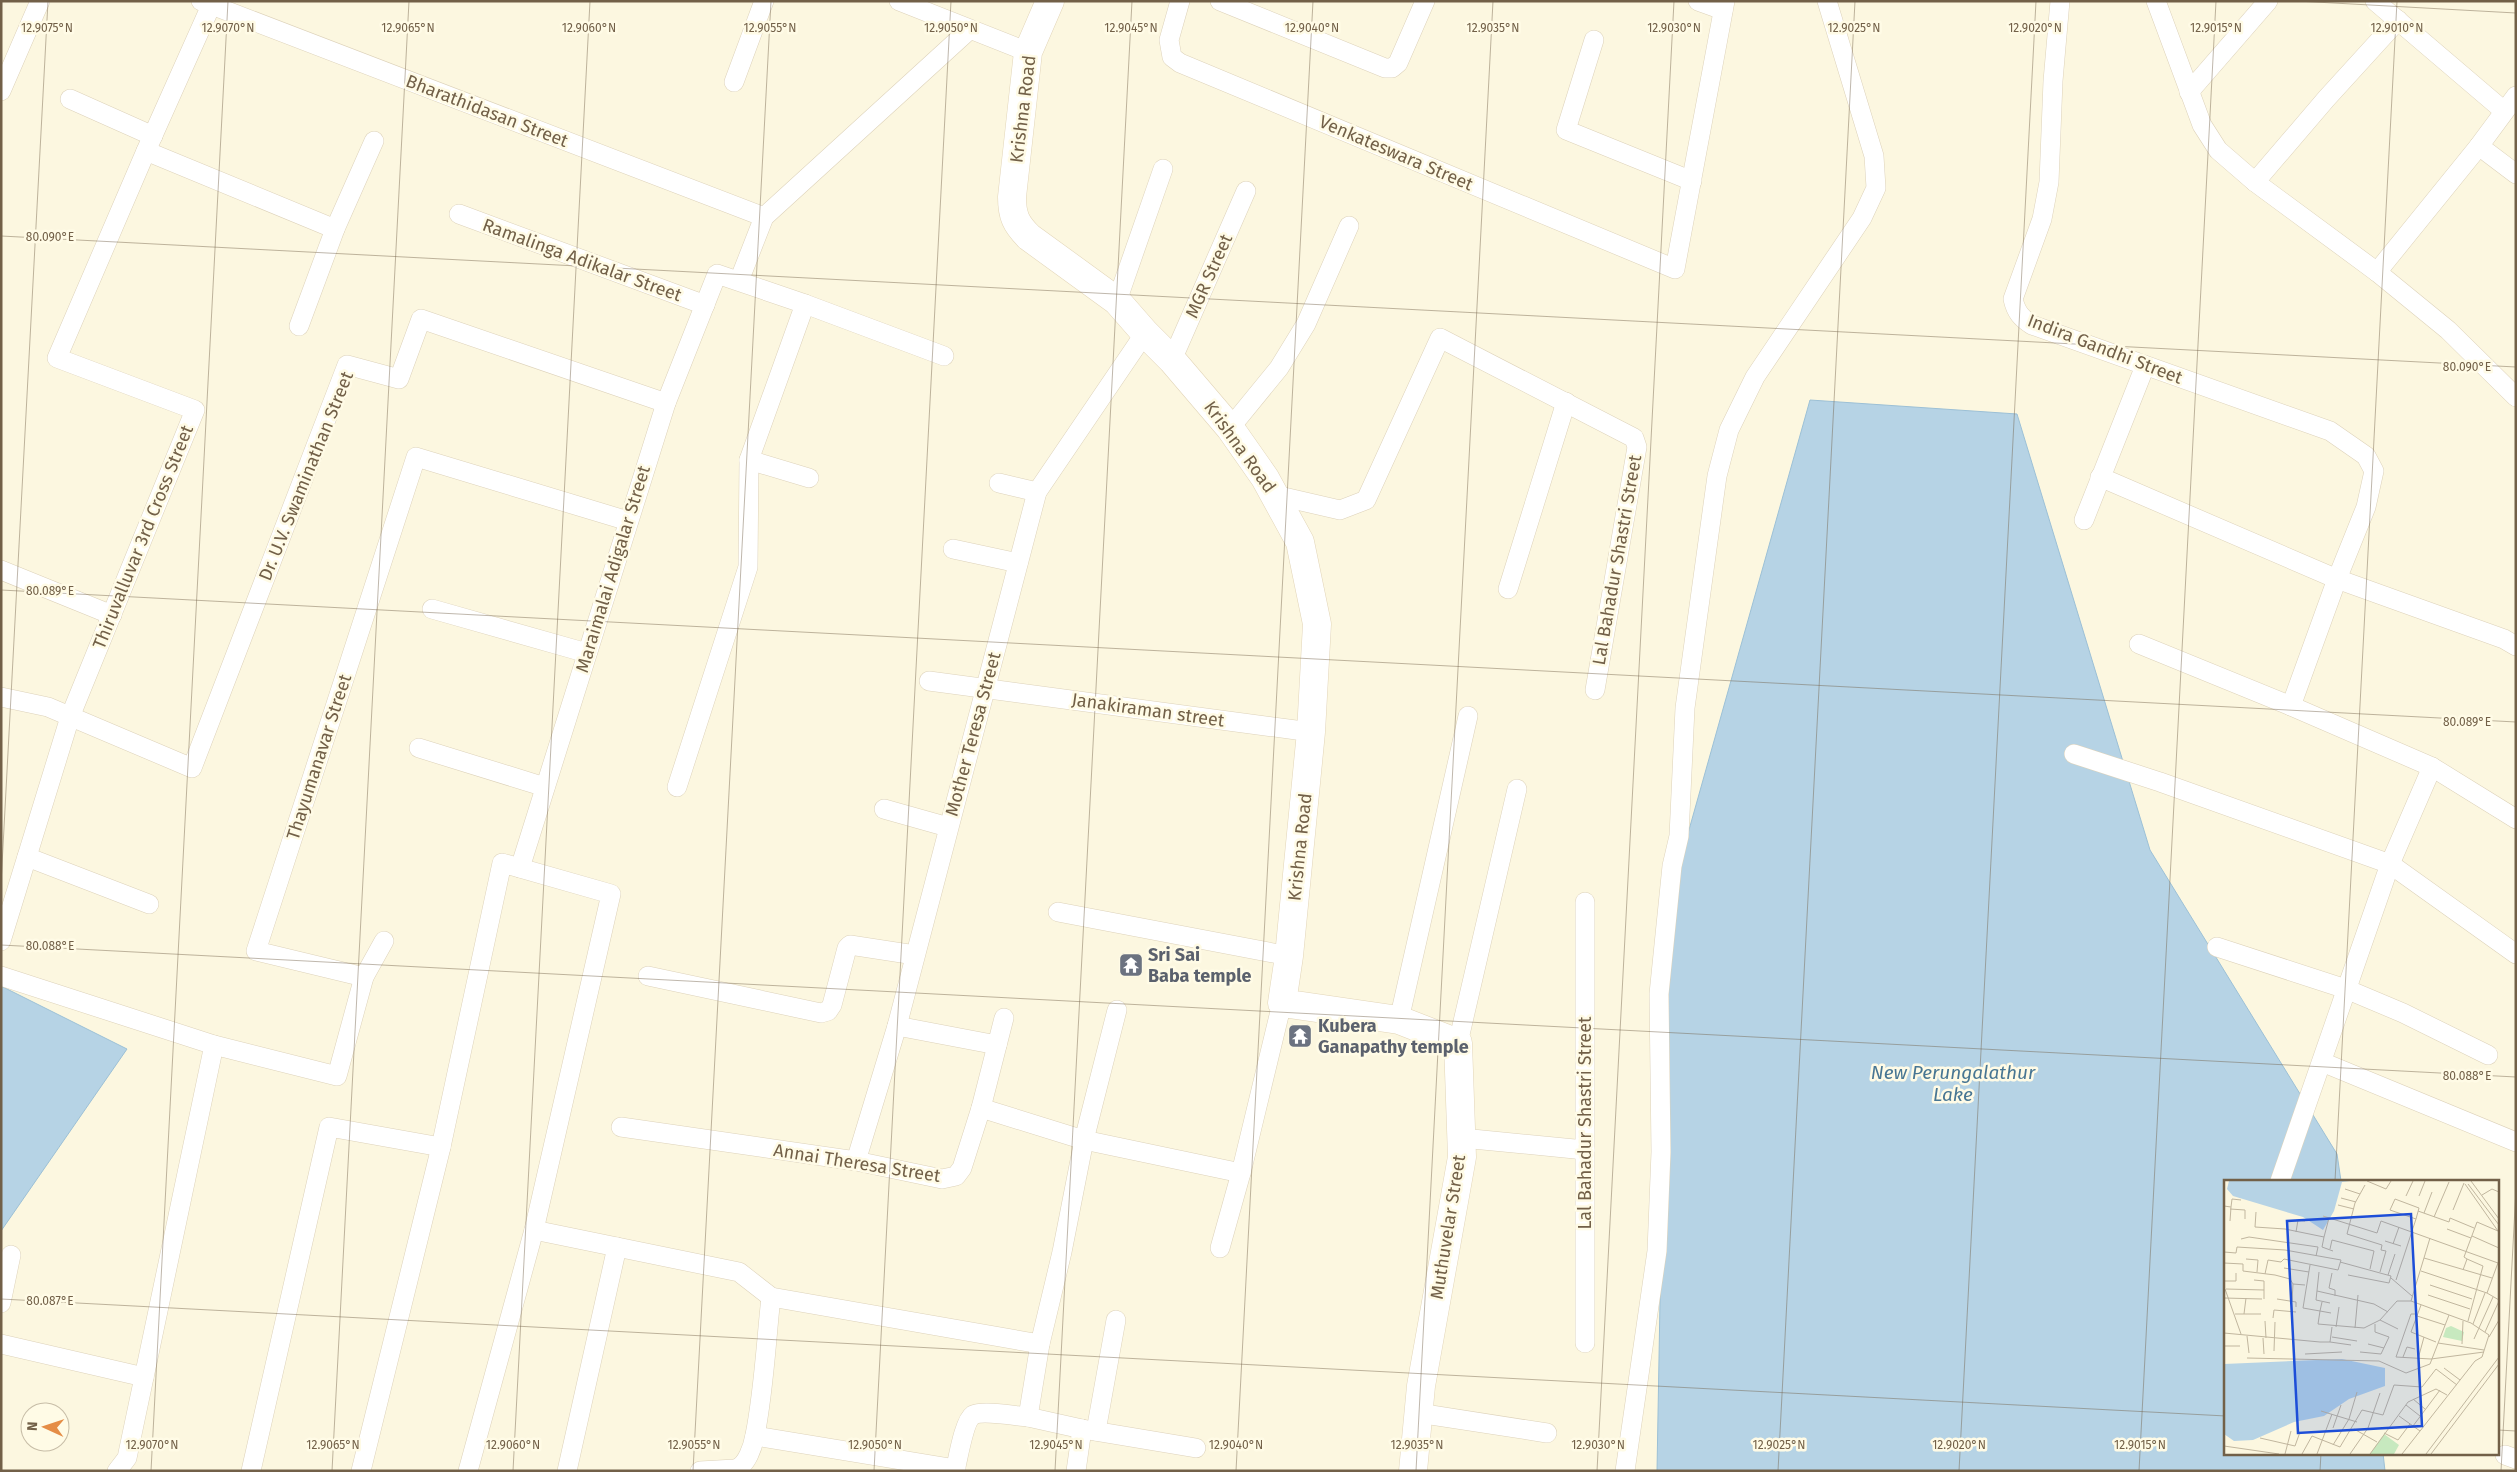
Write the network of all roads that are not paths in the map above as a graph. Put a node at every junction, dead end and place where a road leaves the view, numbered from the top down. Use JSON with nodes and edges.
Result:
{"nodes":[{"id":1,"x":40,"y":1,"type":"edge"},
{"id":2,"x":764,"y":1,"type":"edge"},
{"id":3,"x":899,"y":1,"type":"edge"},
{"id":4,"x":1050,"y":1,"type":"edge"},
{"id":5,"x":1180,"y":1,"type":"edge"},
{"id":6,"x":1220,"y":1,"type":"edge"},
{"id":7,"x":1425,"y":1,"type":"edge"},
{"id":8,"x":1698,"y":1,"type":"edge"},
{"id":9,"x":1827,"y":1,"type":"edge"},
{"id":10,"x":2060,"y":1,"type":"edge"},
{"id":11,"x":2156,"y":1,"type":"edge"},
{"id":12,"x":2268,"y":1,"type":"edge"},
{"id":13,"x":2375,"y":1,"type":"edge"},
{"id":14,"x":208,"y":3,"type":"edge"},
{"id":15,"x":1724,"y":6,"type":"edge"},
{"id":16,"x":2398,"y":20,"type":"junction"},
{"id":17,"x":969,"y":30,"type":"junction"},
{"id":18,"x":1594,"y":40,"type":"dead end"},
{"id":19,"x":1028,"y":52,"type":"junction"},
{"id":20,"x":734,"y":82,"type":"dead end"},
{"id":21,"x":1,"y":90,"type":"edge"},
{"id":22,"x":2189,"y":92,"type":"junction"},
{"id":23,"x":2516,"y":96,"type":"edge"},
{"id":24,"x":70,"y":99,"type":"dead end"},
{"id":25,"x":2504,"y":111,"type":"junction"},
{"id":26,"x":374,"y":141,"type":"dead end"},
{"id":27,"x":149,"y":143,"type":"junction"},
{"id":28,"x":2479,"y":146,"type":"junction"},
{"id":29,"x":1163,"y":169,"type":"dead end"},
{"id":30,"x":2516,"y":174,"type":"edge"},
{"id":31,"x":1692,"y":181,"type":"junction"},
{"id":32,"x":2255,"y":182,"type":"junction"},
{"id":33,"x":1246,"y":191,"type":"dead end"},
{"id":34,"x":459,"y":214,"type":"dead end"},
{"id":35,"x":764,"y":217,"type":"junction"},
{"id":36,"x":1349,"y":226,"type":"dead end"},
{"id":37,"x":335,"y":229,"type":"junction"},
{"id":38,"x":2376,"y":272,"type":"junction"},
{"id":39,"x":739,"y":281,"type":"junction"},
{"id":40,"x":1117,"y":301,"type":"junction"},
{"id":41,"x":805,"y":304,"type":"junction"},
{"id":42,"x":705,"y":305,"type":"junction"},
{"id":43,"x":300,"y":326,"type":"dead end"},
{"id":44,"x":1145,"y":333,"type":"junction"},
{"id":45,"x":944,"y":356,"type":"dead end"},
{"id":46,"x":1172,"y":360,"type":"junction"},
{"id":47,"x":2145,"y":366,"type":"junction"},
{"id":48,"x":2516,"y":397,"type":"edge"},
{"id":49,"x":1566,"y":402,"type":"junction"},
{"id":50,"x":666,"y":403,"type":"junction"},
{"id":51,"x":1230,"y":428,"type":"junction"},
{"id":52,"x":749,"y":460,"type":"junction"},
{"id":53,"x":809,"y":478,"type":"dead end"},
{"id":54,"x":2100,"y":478,"type":"junction"},
{"id":55,"x":999,"y":483,"type":"dead end"},
{"id":56,"x":1037,"y":492,"type":"junction"},
{"id":57,"x":1275,"y":495,"type":"junction"},
{"id":58,"x":2084,"y":520,"type":"dead end"},
{"id":59,"x":628,"y":521,"type":"junction"},
{"id":60,"x":952,"y":549,"type":"dead end"},
{"id":61,"x":1018,"y":563,"type":"junction"},
{"id":62,"x":1,"y":570,"type":"edge"},
{"id":63,"x":2337,"y":578,"type":"junction"},
{"id":64,"x":1508,"y":589,"type":"dead end"},
{"id":65,"x":432,"y":609,"type":"dead end"},
{"id":66,"x":112,"y":615,"type":"junction"},
{"id":67,"x":2139,"y":644,"type":"dead end"},
{"id":68,"x":2516,"y":646,"type":"edge"},
{"id":69,"x":587,"y":654,"type":"junction"},
{"id":70,"x":929,"y":681,"type":"dead end"},
{"id":71,"x":985,"y":688,"type":"junction"},
{"id":72,"x":1595,"y":690,"type":"dead end"},
{"id":73,"x":1,"y":697,"type":"edge"},
{"id":74,"x":2291,"y":706,"type":"junction"},
{"id":75,"x":1468,"y":716,"type":"dead end"},
{"id":76,"x":70,"y":717,"type":"junction"},
{"id":77,"x":1311,"y":732,"type":"junction"},
{"id":78,"x":419,"y":748,"type":"dead end"},
{"id":79,"x":2074,"y":754,"type":"dead end"},
{"id":80,"x":2432,"y":767,"type":"junction"},
{"id":81,"x":545,"y":787,"type":"junction"},
{"id":82,"x":677,"y":787,"type":"dead end"},
{"id":83,"x":1517,"y":789,"type":"dead end"},
{"id":84,"x":884,"y":810,"type":"dead end"},
{"id":85,"x":2514,"y":812,"type":"edge"},
{"id":86,"x":948,"y":827,"type":"junction"},
{"id":87,"x":27,"y":858,"type":"junction"},
{"id":88,"x":2390,"y":864,"type":"junction"},
{"id":89,"x":520,"y":868,"type":"junction"},
{"id":90,"x":1586,"y":902,"type":"dead end"},
{"id":91,"x":149,"y":904,"type":"dead end"},
{"id":92,"x":1058,"y":912,"type":"dead end"},
{"id":93,"x":1,"y":942,"type":"edge"},
{"id":94,"x":384,"y":942,"type":"dead end"},
{"id":95,"x":2217,"y":947,"type":"dead end"},
{"id":96,"x":2516,"y":954,"type":"edge"},
{"id":97,"x":915,"y":956,"type":"junction"},
{"id":98,"x":1289,"y":956,"type":"junction"},
{"id":99,"x":1,"y":976,"type":"edge"},
{"id":100,"x":648,"y":976,"type":"dead end"},
{"id":101,"x":364,"y":977,"type":"junction"},
{"id":102,"x":2346,"y":989,"type":"junction"},
{"id":103,"x":1282,"y":1003,"type":"junction"},
{"id":104,"x":1118,"y":1010,"type":"dead end"},
{"id":105,"x":1004,"y":1018,"type":"dead end"},
{"id":106,"x":1399,"y":1020,"type":"junction"},
{"id":107,"x":897,"y":1026,"type":"junction"},
{"id":108,"x":1458,"y":1044,"type":"junction"},
{"id":109,"x":214,"y":1045,"type":"junction"},
{"id":110,"x":997,"y":1045,"type":"junction"},
{"id":111,"x":2488,"y":1054,"type":"dead end"},
{"id":112,"x":2322,"y":1062,"type":"junction"},
{"id":113,"x":982,"y":1108,"type":"junction"},
{"id":114,"x":621,"y":1126,"type":"dead end"},
{"id":115,"x":1462,"y":1138,"type":"junction"},
{"id":116,"x":1084,"y":1140,"type":"junction"},
{"id":117,"x":2516,"y":1142,"type":"edge"},
{"id":118,"x":441,"y":1147,"type":"junction"},
{"id":119,"x":1586,"y":1150,"type":"junction"},
{"id":120,"x":856,"y":1161,"type":"junction"},
{"id":121,"x":1241,"y":1173,"type":"junction"},
{"id":122,"x":2280,"y":1180,"type":"edge"},
{"id":123,"x":534,"y":1230,"type":"junction"},
{"id":124,"x":617,"y":1247,"type":"junction"},
{"id":125,"x":1220,"y":1248,"type":"dead end"},
{"id":126,"x":12,"y":1255,"type":"dead end"},
{"id":127,"x":771,"y":1297,"type":"junction"},
{"id":128,"x":1,"y":1303,"type":"edge"},
{"id":129,"x":1116,"y":1320,"type":"dead end"},
{"id":130,"x":1586,"y":1343,"type":"dead end"},
{"id":131,"x":1,"y":1344,"type":"edge"},
{"id":132,"x":1040,"y":1344,"type":"junction"},
{"id":133,"x":144,"y":1377,"type":"junction"},
{"id":134,"x":1418,"y":1413,"type":"junction"},
{"id":135,"x":1028,"y":1417,"type":"junction"},
{"id":136,"x":1090,"y":1430,"type":"junction"},
{"id":137,"x":1547,"y":1433,"type":"dead end"},
{"id":138,"x":755,"y":1436,"type":"junction"},
{"id":139,"x":1196,"y":1448,"type":"dead end"},
{"id":140,"x":956,"y":1470,"type":"edge"},
{"id":141,"x":117,"y":1471,"type":"edge"},
{"id":142,"x":251,"y":1471,"type":"edge"},
{"id":143,"x":361,"y":1471,"type":"edge"},
{"id":144,"x":468,"y":1471,"type":"edge"},
{"id":145,"x":567,"y":1471,"type":"edge"},
{"id":146,"x":700,"y":1471,"type":"edge"},
{"id":147,"x":1076,"y":1471,"type":"edge"},
{"id":148,"x":1413,"y":1471,"type":"edge"},
{"id":149,"x":1625,"y":1471,"type":"edge"}],
"edges":[{"from":1,"to":21,"type":"street"},
{"from":2,"to":20,"type":"street"},
{"from":3,"to":17,"type":"street"},
{"from":4,"to":19,"type":"street","name":"Krishna Road"},
{"from":5,"to":31,"type":"street","name":"Venkateswara Street"},
{"from":6,"to":7,"type":"street"},
{"from":8,"to":15,"type":"street"},
{"from":9,"to":149,"type":"street"},
{"from":10,"to":47,"type":"street","name":"Indira Gandhi Street"},
{"from":11,"to":22,"type":"street"},
{"from":12,"to":22,"type":"street"},
{"from":13,"to":16,"type":"street"},
{"from":14,"to":27,"type":"street"},
{"from":14,"to":35,"type":"street","name":"Bharathidasan Street"},
{"from":15,"to":31,"type":"street"},
{"from":16,"to":25,"type":"street"},
{"from":16,"to":32,"type":"street"},
{"from":17,"to":19,"type":"street"},
{"from":17,"to":35,"type":"street"},
{"from":18,"to":31,"type":"street"},
{"from":19,"to":40,"type":"street","name":"Krishna Road"},
{"from":22,"to":32,"type":"street"},
{"from":23,"to":25,"type":"street"},
{"from":24,"to":27,"type":"street"},
{"from":25,"to":28,"type":"street"},
{"from":26,"to":37,"type":"street"},
{"from":27,"to":37,"type":"street"},
{"from":27,"to":66,"type":"street","name":"Thiruvalluvar 3rd Cross Street"},
{"from":28,"to":30,"type":"street"},
{"from":28,"to":38,"type":"street"},
{"from":29,"to":40,"type":"street"},
{"from":32,"to":38,"type":"street"},
{"from":33,"to":46,"type":"street","name":"MGR Street"},
{"from":34,"to":42,"type":"street","name":"Ramalinga Adikalar Street"},
{"from":35,"to":39,"type":"street"},
{"from":36,"to":51,"type":"street"},
{"from":37,"to":43,"type":"street"},
{"from":38,"to":48,"type":"street"},
{"from":39,"to":41,"type":"street"},
{"from":39,"to":42,"type":"street","name":"Maraimalai Adigalar Street"},
{"from":40,"to":44,"type":"street","name":"Krishna Road"},
{"from":41,"to":45,"type":"street"},
{"from":41,"to":52,"type":"street"},
{"from":42,"to":50,"type":"street","name":"Maraimalai Adigalar Street"},
{"from":44,"to":46,"type":"street","name":"Krishna Road"},
{"from":44,"to":56,"type":"street","name":"Mother Teresa Street"},
{"from":46,"to":51,"type":"street","name":"Krishna Road"},
{"from":47,"to":54,"type":"street"},
{"from":47,"to":63,"type":"street","name":"Indira Gandhi Street"},
{"from":49,"to":57,"type":"street"},
{"from":49,"to":64,"type":"street"},
{"from":49,"to":72,"type":"street","name":"Lal Bahadur Shastri Street"},
{"from":50,"to":59,"type":"street","name":"Maraimalai Adigalar Street"},
{"from":50,"to":76,"type":"street","name":"Dr. U.V. Swaminathan Street"},
{"from":51,"to":57,"type":"street","name":"Krishna Road"},
{"from":52,"to":53,"type":"street"},
{"from":52,"to":82,"type":"street"},
{"from":54,"to":58,"type":"street"},
{"from":54,"to":63,"type":"street"},
{"from":55,"to":56,"type":"street"},
{"from":56,"to":61,"type":"street","name":"Mother Teresa Street"},
{"from":57,"to":77,"type":"street","name":"Krishna Road"},
{"from":59,"to":69,"type":"street","name":"Maraimalai Adigalar Street"},
{"from":59,"to":101,"type":"street","name":"Thayumanavar Street"},
{"from":60,"to":61,"type":"street"},
{"from":61,"to":71,"type":"street","name":"Mother Teresa Street"},
{"from":62,"to":66,"type":"street"},
{"from":63,"to":68,"type":"street"},
{"from":63,"to":74,"type":"street","name":"Indira Gandhi Street"},
{"from":65,"to":69,"type":"street"},
{"from":66,"to":76,"type":"street","name":"Thiruvalluvar 3rd Cross Street"},
{"from":67,"to":74,"type":"street"},
{"from":69,"to":81,"type":"street","name":"Maraimalai Adigalar Street"},
{"from":70,"to":71,"type":"street","name":"Janakiraman street"},
{"from":71,"to":77,"type":"street","name":"Janakiraman street"},
{"from":71,"to":86,"type":"street","name":"Mother Teresa Street"},
{"from":73,"to":76,"type":"street"},
{"from":74,"to":80,"type":"street"},
{"from":75,"to":106,"type":"street"},
{"from":76,"to":87,"type":"street","name":"Thiruvalluvar 3rd Cross Street"},
{"from":77,"to":98,"type":"street","name":"Krishna Road"},
{"from":78,"to":81,"type":"street"},
{"from":79,"to":88,"type":"street"},
{"from":80,"to":85,"type":"street"},
{"from":80,"to":88,"type":"street"},
{"from":81,"to":89,"type":"street","name":"Maraimalai Adigalar Street"},
{"from":83,"to":108,"type":"street"},
{"from":84,"to":86,"type":"street"},
{"from":86,"to":97,"type":"street","name":"Mother Teresa Street"},
{"from":87,"to":91,"type":"street"},
{"from":87,"to":93,"type":"street","name":"Thiruvalluvar 3rd Cross Street"},
{"from":88,"to":96,"type":"street"},
{"from":88,"to":102,"type":"street"},
{"from":89,"to":118,"type":"street"},
{"from":89,"to":123,"type":"street"},
{"from":90,"to":119,"type":"street","name":"Lal Bahadur Shastri Street"},
{"from":92,"to":98,"type":"street"},
{"from":94,"to":101,"type":"street"},
{"from":95,"to":102,"type":"street"},
{"from":97,"to":100,"type":"street"},
{"from":97,"to":107,"type":"street","name":"Mother Teresa Street"},
{"from":98,"to":103,"type":"street","name":"Krishna Road"},
{"from":99,"to":109,"type":"street"},
{"from":101,"to":109,"type":"street"},
{"from":102,"to":111,"type":"street"},
{"from":102,"to":112,"type":"street"},
{"from":103,"to":106,"type":"street"},
{"from":103,"to":121,"type":"street"},
{"from":104,"to":116,"type":"street"},
{"from":105,"to":110,"type":"street","name":"Annai Theresa Street"},
{"from":106,"to":108,"type":"street"},
{"from":107,"to":110,"type":"street"},
{"from":107,"to":120,"type":"street","name":"Mother Teresa Street"},
{"from":108,"to":115,"type":"street","name":"Muthuvelar Street"},
{"from":109,"to":133,"type":"street"},
{"from":110,"to":113,"type":"street","name":"Annai Theresa Street"},
{"from":112,"to":117,"type":"street"},
{"from":112,"to":122,"type":"street"},
{"from":113,"to":116,"type":"street"},
{"from":113,"to":120,"type":"street","name":"Annai Theresa Street"},
{"from":114,"to":120,"type":"street","name":"Annai Theresa Street"},
{"from":115,"to":119,"type":"street"},
{"from":115,"to":134,"type":"street","name":"Muthuvelar Street"},
{"from":116,"to":121,"type":"street"},
{"from":116,"to":132,"type":"street"},
{"from":118,"to":142,"type":"street"},
{"from":118,"to":143,"type":"street"},
{"from":119,"to":130,"type":"street","name":"Lal Bahadur Shastri Street"},
{"from":121,"to":125,"type":"street"},
{"from":123,"to":124,"type":"street"},
{"from":123,"to":144,"type":"street"},
{"from":124,"to":127,"type":"street"},
{"from":124,"to":145,"type":"street"},
{"from":126,"to":128,"type":"street"},
{"from":127,"to":132,"type":"street"},
{"from":127,"to":138,"type":"street"},
{"from":129,"to":136,"type":"street"},
{"from":131,"to":133,"type":"street"},
{"from":132,"to":135,"type":"street"},
{"from":133,"to":141,"type":"street"},
{"from":134,"to":137,"type":"street"},
{"from":134,"to":148,"type":"street","name":"Muthuvelar Street"},
{"from":135,"to":136,"type":"street"},
{"from":135,"to":140,"type":"street"},
{"from":136,"to":139,"type":"street"},
{"from":136,"to":147,"type":"street"},
{"from":138,"to":140,"type":"street"},
{"from":138,"to":146,"type":"street"}]}
